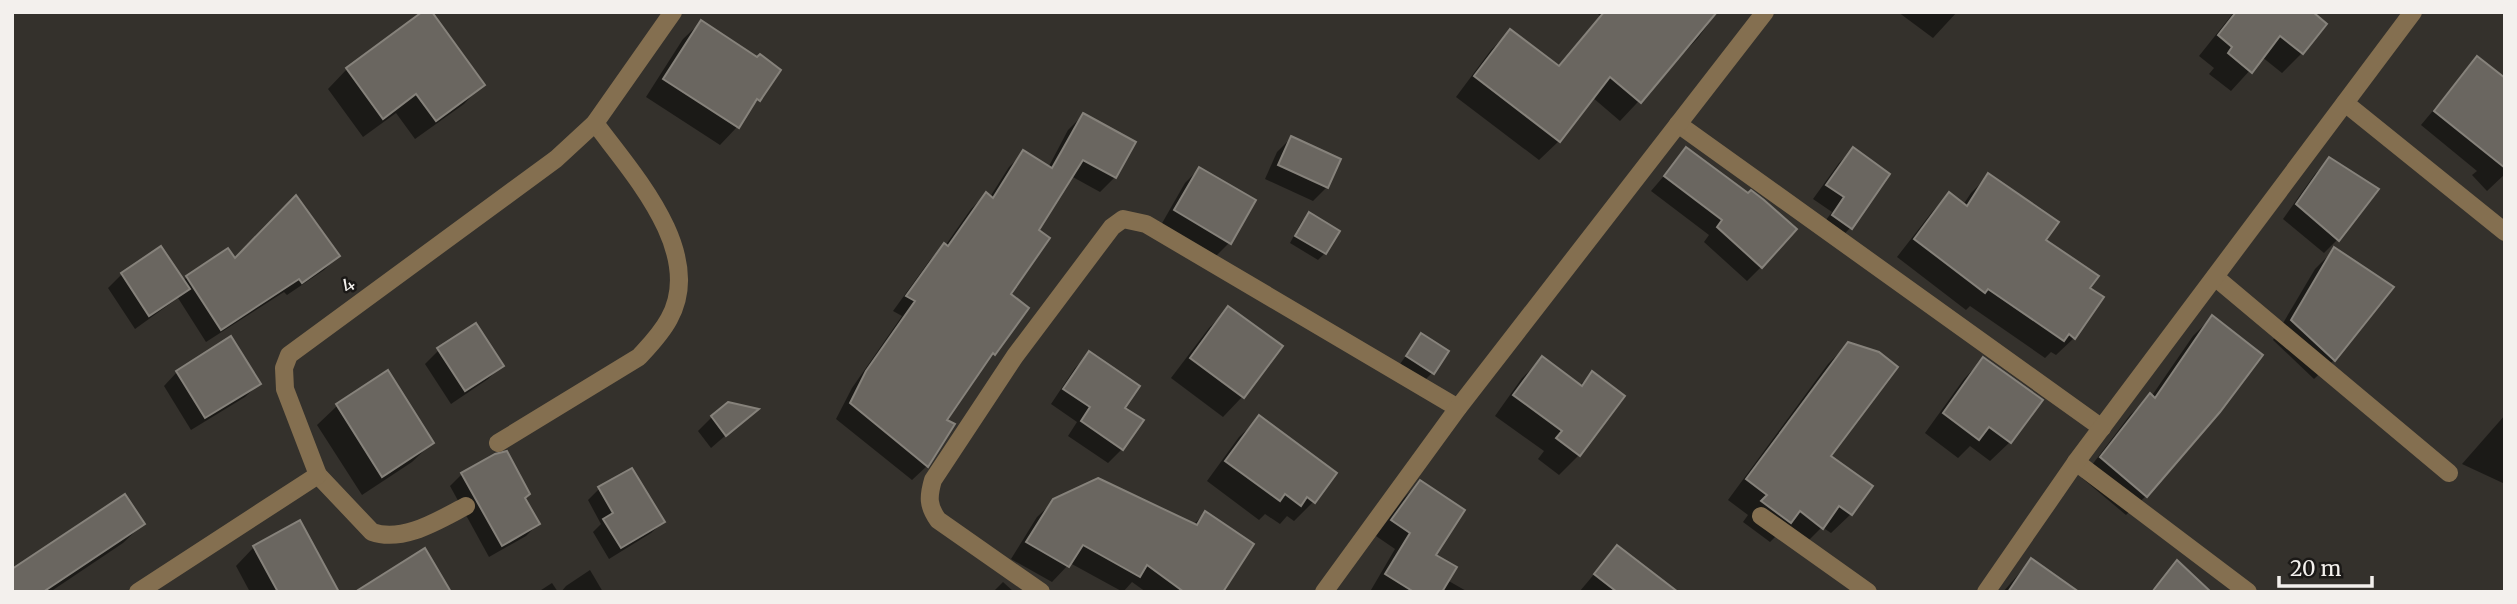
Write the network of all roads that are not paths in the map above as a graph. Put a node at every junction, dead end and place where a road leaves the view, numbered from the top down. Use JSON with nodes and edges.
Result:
{"nodes":[{"id":1,"x":673,"y":12,"type":"edge"},
{"id":2,"x":1765,"y":12,"type":"edge"},
{"id":3,"x":2413,"y":12,"type":"edge"},
{"id":4,"x":2345,"y":103,"type":"junction"},
{"id":5,"x":595,"y":123,"type":"junction"},
{"id":6,"x":1678,"y":124,"type":"junction"},
{"id":7,"x":2505,"y":232,"type":"edge"},
{"id":8,"x":2215,"y":277,"type":"junction"},
{"id":9,"x":1458,"y":408,"type":"junction"},
{"id":10,"x":2102,"y":428,"type":"junction"},
{"id":11,"x":498,"y":443,"type":"dead end"},
{"id":12,"x":2076,"y":462,"type":"junction"},
{"id":13,"x":2449,"y":473,"type":"dead end"},
{"id":14,"x":318,"y":475,"type":"junction"},
{"id":15,"x":466,"y":506,"type":"dead end"},
{"id":16,"x":1761,"y":516,"type":"dead end"},
{"id":17,"x":138,"y":592,"type":"edge"},
{"id":18,"x":1041,"y":592,"type":"edge"},
{"id":19,"x":1324,"y":592,"type":"edge"},
{"id":20,"x":1868,"y":592,"type":"edge"},
{"id":21,"x":1986,"y":592,"type":"edge"},
{"id":22,"x":2248,"y":592,"type":"edge"}],
"edges":[{"from":1,"to":5,"type":"street","name":"4"},
{"from":2,"to":6,"type":"street"},
{"from":3,"to":4,"type":"street"},
{"from":4,"to":7,"type":"street"},
{"from":4,"to":8,"type":"street"},
{"from":5,"to":11,"type":"street"},
{"from":5,"to":14,"type":"street","name":"4"},
{"from":6,"to":9,"type":"street"},
{"from":6,"to":10,"type":"street"},
{"from":8,"to":10,"type":"street"},
{"from":8,"to":13,"type":"street"},
{"from":9,"to":18,"type":"street"},
{"from":9,"to":19,"type":"street"},
{"from":10,"to":12,"type":"street"},
{"from":12,"to":21,"type":"street"},
{"from":12,"to":22,"type":"street"},
{"from":14,"to":15,"type":"street"},
{"from":14,"to":17,"type":"street"},
{"from":16,"to":20,"type":"street"}]}
